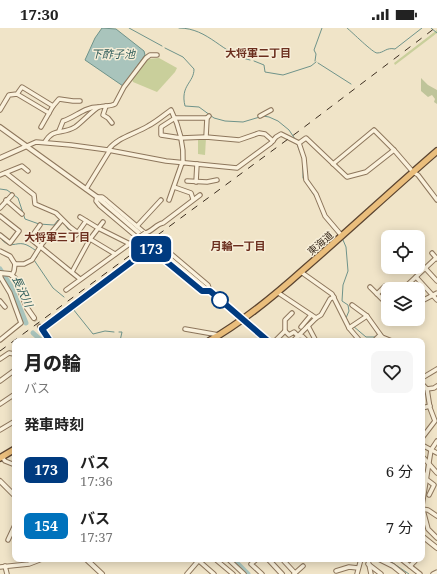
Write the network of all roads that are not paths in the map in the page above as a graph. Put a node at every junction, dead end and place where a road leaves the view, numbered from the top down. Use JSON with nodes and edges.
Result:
{"nodes":[{"id":1,"x":157,"y":55,"type":"dead end"},
{"id":2,"x":17,"y":94,"type":"junction"},
{"id":3,"x":80,"y":101,"type":"dead end"},
{"id":4,"x":53,"y":106,"type":"junction"},
{"id":5,"x":106,"y":106,"type":"junction"},
{"id":6,"x":98,"y":107,"type":"junction"},
{"id":7,"x":0,"y":110,"type":"edge"},
{"id":8,"x":271,"y":110,"type":"dead end"},
{"id":9,"x":49,"y":113,"type":"junction"},
{"id":10,"x":260,"y":116,"type":"dead end"},
{"id":11,"x":175,"y":118,"type":"junction"},
{"id":12,"x":78,"y":124,"type":"junction"},
{"id":13,"x":112,"y":124,"type":"dead end"},
{"id":14,"x":0,"y":127,"type":"edge"},
{"id":15,"x":41,"y":127,"type":"dead end"},
{"id":16,"x":82,"y":130,"type":"dead end"},
{"id":17,"x":59,"y":131,"type":"junction"},
{"id":18,"x":206,"y":137,"type":"junction"},
{"id":19,"x":181,"y":138,"type":"junction"},
{"id":20,"x":273,"y":141,"type":"junction"},
{"id":21,"x":45,"y":142,"type":"junction"},
{"id":22,"x":297,"y":142,"type":"junction"},
{"id":23,"x":27,"y":146,"type":"junction"},
{"id":24,"x":109,"y":150,"type":"junction"},
{"id":25,"x":394,"y":150,"type":"junction"},
{"id":26,"x":437,"y":151,"type":"edge"},
{"id":27,"x":0,"y":158,"type":"edge"},
{"id":28,"x":183,"y":163,"type":"junction"},
{"id":29,"x":197,"y":164,"type":"junction"},
{"id":30,"x":333,"y":164,"type":"junction"},
{"id":31,"x":28,"y":170,"type":"dead end"},
{"id":32,"x":413,"y":172,"type":"junction"},
{"id":33,"x":6,"y":173,"type":"junction"},
{"id":34,"x":0,"y":175,"type":"edge"},
{"id":35,"x":217,"y":180,"type":"dead end"},
{"id":36,"x":187,"y":181,"type":"dead end"},
{"id":37,"x":196,"y":182,"type":"junction"},
{"id":38,"x":174,"y":187,"type":"junction"},
{"id":39,"x":86,"y":190,"type":"junction"},
{"id":40,"x":12,"y":195,"type":"dead end"},
{"id":41,"x":200,"y":195,"type":"dead end"},
{"id":42,"x":97,"y":197,"type":"junction"},
{"id":43,"x":113,"y":198,"type":"dead end"},
{"id":44,"x":193,"y":199,"type":"junction"},
{"id":45,"x":6,"y":200,"type":"junction"},
{"id":46,"x":161,"y":200,"type":"dead end"},
{"id":47,"x":170,"y":200,"type":"dead end"},
{"id":48,"x":437,"y":200,"type":"edge"},
{"id":49,"x":109,"y":202,"type":"junction"},
{"id":50,"x":0,"y":208,"type":"edge"},
{"id":51,"x":22,"y":214,"type":"dead end"},
{"id":52,"x":0,"y":216,"type":"edge"},
{"id":53,"x":80,"y":217,"type":"dead end"},
{"id":54,"x":86,"y":221,"type":"junction"},
{"id":55,"x":60,"y":222,"type":"dead end"},
{"id":56,"x":103,"y":222,"type":"dead end"},
{"id":57,"x":40,"y":226,"type":"dead end"},
{"id":58,"x":137,"y":226,"type":"junction"},
{"id":59,"x":98,"y":228,"type":"junction"},
{"id":60,"x":0,"y":235,"type":"edge"},
{"id":61,"x":145,"y":235,"type":"junction"},
{"id":62,"x":342,"y":236,"type":"junction"},
{"id":63,"x":139,"y":237,"type":"junction"},
{"id":64,"x":89,"y":240,"type":"junction"},
{"id":65,"x":130,"y":244,"type":"junction"},
{"id":66,"x":40,"y":246,"type":"junction"},
{"id":67,"x":152,"y":246,"type":"joint"},
{"id":68,"x":0,"y":251,"type":"edge"},
{"id":69,"x":432,"y":253,"type":"dead end"},
{"id":70,"x":115,"y":254,"type":"junction"},
{"id":71,"x":437,"y":258,"type":"edge"},
{"id":72,"x":15,"y":264,"type":"junction"},
{"id":73,"x":425,"y":268,"type":"joint"},
{"id":74,"x":72,"y":272,"type":"junction"},
{"id":75,"x":301,"y":272,"type":"junction"},
{"id":76,"x":0,"y":273,"type":"edge"},
{"id":77,"x":419,"y":274,"type":"edge"},
{"id":78,"x":12,"y":275,"type":"junction"},
{"id":79,"x":416,"y":277,"type":"junction"},
{"id":80,"x":1,"y":278,"type":"edge"},
{"id":81,"x":80,"y":280,"type":"junction"},
{"id":82,"x":437,"y":281,"type":"edge"},
{"id":83,"x":410,"y":282,"type":"edge"},
{"id":84,"x":370,"y":287,"type":"dead end"},
{"id":85,"x":66,"y":290,"type":"dead end"},
{"id":86,"x":381,"y":290,"type":"edge"},
{"id":87,"x":277,"y":292,"type":"junction"},
{"id":88,"x":437,"y":293,"type":"edge"},
{"id":89,"x":377,"y":294,"type":"junction"},
{"id":90,"x":432,"y":295,"type":"junction"},
{"id":91,"x":334,"y":297,"type":"junction"},
{"id":92,"x":381,"y":298,"type":"edge"},
{"id":93,"x":425,"y":299,"type":"edge"},
{"id":94,"x":437,"y":300,"type":"edge"},
{"id":95,"x":0,"y":301,"type":"edge"},
{"id":96,"x":352,"y":305,"type":"dead end"},
{"id":97,"x":5,"y":307,"type":"dead end"},
{"id":98,"x":292,"y":313,"type":"dead end"},
{"id":99,"x":311,"y":315,"type":"junction"},
{"id":100,"x":367,"y":316,"type":"junction"},
{"id":101,"x":34,"y":318,"type":"tunnel mouth"},
{"id":102,"x":316,"y":318,"type":"junction"},
{"id":103,"x":243,"y":319,"type":"junction"},
{"id":104,"x":308,"y":326,"type":"junction"},
{"id":105,"x":301,"y":327,"type":"dead end"},
{"id":106,"x":351,"y":327,"type":"junction"},
{"id":107,"x":41,"y":328,"type":"joint"},
{"id":108,"x":185,"y":329,"type":"dead end"},
{"id":109,"x":285,"y":331,"type":"junction"},
{"id":110,"x":220,"y":335,"type":"junction"},
{"id":111,"x":298,"y":336,"type":"junction"},
{"id":112,"x":382,"y":337,"type":"joint"},
{"id":113,"x":48,"y":338,"type":"edge"},
{"id":114,"x":214,"y":338,"type":"edge"},
{"id":115,"x":265,"y":338,"type":"edge"},
{"id":116,"x":278,"y":338,"type":"edge"},
{"id":117,"x":304,"y":338,"type":"edge"},
{"id":118,"x":314,"y":338,"type":"edge"},
{"id":119,"x":358,"y":338,"type":"edge"},
{"id":120,"x":377,"y":338,"type":"edge"},
{"id":121,"x":0,"y":340,"type":"edge"},
{"id":122,"x":12,"y":354,"type":"edge"},
{"id":123,"x":0,"y":359,"type":"edge"},
{"id":124,"x":437,"y":369,"type":"edge"},
{"id":125,"x":12,"y":372,"type":"edge"},
{"id":126,"x":425,"y":376,"type":"edge"},
{"id":127,"x":0,"y":381,"type":"edge"},
{"id":128,"x":437,"y":386,"type":"edge"},
{"id":129,"x":425,"y":389,"type":"edge"},
{"id":130,"x":427,"y":392,"type":"junction"},
{"id":131,"x":12,"y":396,"type":"edge"},
{"id":132,"x":0,"y":404,"type":"edge"},
{"id":133,"x":428,"y":406,"type":"junction"},
{"id":134,"x":425,"y":407,"type":"edge"},
{"id":135,"x":12,"y":423,"type":"edge"},
{"id":136,"x":0,"y":430,"type":"edge"},
{"id":137,"x":425,"y":434,"type":"edge"},
{"id":138,"x":437,"y":441,"type":"edge"},
{"id":139,"x":425,"y":446,"type":"edge"},
{"id":140,"x":432,"y":450,"type":"junction"},
{"id":141,"x":12,"y":451,"type":"edge"},
{"id":142,"x":437,"y":453,"type":"edge"},
{"id":143,"x":1,"y":457,"type":"edge"},
{"id":144,"x":425,"y":459,"type":"edge"},
{"id":145,"x":12,"y":464,"type":"edge"},
{"id":146,"x":429,"y":464,"type":"junction"},
{"id":147,"x":437,"y":473,"type":"edge"},
{"id":148,"x":426,"y":478,"type":"junction"},
{"id":149,"x":0,"y":481,"type":"edge"},
{"id":150,"x":425,"y":482,"type":"edge"},
{"id":151,"x":12,"y":493,"type":"edge"},
{"id":152,"x":429,"y":494,"type":"dead end"},
{"id":153,"x":425,"y":510,"type":"edge"},
{"id":154,"x":437,"y":516,"type":"edge"},
{"id":155,"x":425,"y":521,"type":"edge"},
{"id":156,"x":428,"y":529,"type":"junction"},
{"id":157,"x":425,"y":532,"type":"edge"},
{"id":158,"x":12,"y":533,"type":"edge"},
{"id":159,"x":425,"y":538,"type":"edge"},
{"id":160,"x":437,"y":538,"type":"edge"},
{"id":161,"x":8,"y":540,"type":"dead end"},
{"id":162,"x":437,"y":548,"type":"edge"},
{"id":163,"x":34,"y":562,"type":"edge"},
{"id":164,"x":89,"y":562,"type":"edge"},
{"id":165,"x":197,"y":562,"type":"edge"},
{"id":166,"x":201,"y":562,"type":"edge"},
{"id":167,"x":219,"y":562,"type":"edge"},
{"id":168,"x":231,"y":562,"type":"edge"},
{"id":169,"x":254,"y":562,"type":"edge"},
{"id":170,"x":271,"y":562,"type":"edge"},
{"id":171,"x":284,"y":562,"type":"edge"},
{"id":172,"x":360,"y":562,"type":"edge"},
{"id":173,"x":385,"y":562,"type":"edge"},
{"id":174,"x":405,"y":562,"type":"edge"},
{"id":175,"x":413,"y":562,"type":"edge"},
{"id":176,"x":368,"y":564,"type":"joint"},
{"id":177,"x":5,"y":566,"type":"junction"},
{"id":178,"x":304,"y":566,"type":"dead end"},
{"id":179,"x":410,"y":566,"type":"junction"},
{"id":180,"x":0,"y":567,"type":"edge"},
{"id":181,"x":358,"y":568,"type":"junction"},
{"id":182,"x":190,"y":570,"type":"junction"},
{"id":183,"x":336,"y":571,"type":"dead end"},
{"id":184,"x":437,"y":572,"type":"edge"},
{"id":185,"x":7,"y":574,"type":"edge"},
{"id":186,"x":102,"y":574,"type":"edge"},
{"id":187,"x":187,"y":574,"type":"edge"},
{"id":188,"x":194,"y":574,"type":"edge"},
{"id":189,"x":214,"y":574,"type":"edge"},
{"id":190,"x":233,"y":574,"type":"edge"},
{"id":191,"x":244,"y":574,"type":"edge"},
{"id":192,"x":262,"y":574,"type":"edge"},
{"id":193,"x":282,"y":574,"type":"edge"},
{"id":194,"x":294,"y":574,"type":"edge"},
{"id":195,"x":357,"y":574,"type":"edge"},
{"id":196,"x":371,"y":574,"type":"edge"},
{"id":197,"x":381,"y":574,"type":"edge"},
{"id":198,"x":403,"y":574,"type":"edge"},
{"id":199,"x":420,"y":574,"type":"edge"},
{"id":200,"x":433,"y":574,"type":"edge"}],
"edges":[{"from":1,"to":5,"type":"street"},
{"from":2,"to":4,"type":"street"},
{"from":2,"to":7,"type":"street"},
{"from":2,"to":9,"type":"street"},
{"from":3,"to":4,"type":"street"},
{"from":4,"to":9,"type":"street"},
{"from":5,"to":6,"type":"street"},
{"from":5,"to":13,"type":"street"},
{"from":6,"to":12,"type":"street"},
{"from":6,"to":17,"type":"street"},
{"from":8,"to":10,"type":"street"},
{"from":9,"to":15,"type":"street"},
{"from":11,"to":18,"type":"street"},
{"from":11,"to":19,"type":"street"},
{"from":11,"to":19,"type":"street"},
{"from":11,"to":24,"type":"street"},
{"from":12,"to":16,"type":"street"},
{"from":12,"to":17,"type":"street"},
{"from":14,"to":23,"type":"street"},
{"from":17,"to":21,"type":"street"},
{"from":18,"to":19,"type":"street"},
{"from":18,"to":20,"type":"street"},
{"from":19,"to":28,"type":"street"},
{"from":20,"to":22,"type":"street"},
{"from":20,"to":29,"type":"street"},
{"from":21,"to":23,"type":"street"},
{"from":21,"to":24,"type":"street"},
{"from":22,"to":30,"type":"street"},
{"from":22,"to":62,"type":"street"},
{"from":23,"to":27,"type":"street"},
{"from":23,"to":39,"type":"street"},
{"from":24,"to":28,"type":"street"},
{"from":24,"to":39,"type":"street"},
{"from":25,"to":30,"type":"street"},
{"from":25,"to":30,"type":"street"},
{"from":25,"to":32,"type":"street"},
{"from":26,"to":32,"type":"highway","name":"東海道"},
{"from":28,"to":29,"type":"street"},
{"from":28,"to":38,"type":"street"},
{"from":29,"to":37,"type":"street"},
{"from":31,"to":33,"type":"street"},
{"from":32,"to":48,"type":"street"},
{"from":32,"to":62,"type":"highway","name":"東海道"},
{"from":33,"to":34,"type":"street"},
{"from":33,"to":54,"type":"street"},
{"from":35,"to":37,"type":"street"},
{"from":36,"to":37,"type":"street"},
{"from":38,"to":44,"type":"street"},
{"from":38,"to":47,"type":"street"},
{"from":39,"to":42,"type":"street"},
{"from":40,"to":45,"type":"street"},
{"from":41,"to":44,"type":"street"},
{"from":42,"to":49,"type":"street"},
{"from":42,"to":61,"type":"street"},
{"from":42,"to":63,"type":"street"},
{"from":43,"to":49,"type":"street"},
{"from":44,"to":61,"type":"street"},
{"from":45,"to":50,"type":"street"},
{"from":45,"to":51,"type":"street"},
{"from":46,"to":58,"type":"street"},
{"from":49,"to":58,"type":"street"},
{"from":52,"to":60,"type":"street"},
{"from":53,"to":54,"type":"street"},
{"from":54,"to":59,"type":"street"},
{"from":55,"to":66,"type":"street"},
{"from":56,"to":59,"type":"street"},
{"from":57,"to":66,"type":"street"},
{"from":58,"to":61,"type":"street"},
{"from":59,"to":64,"type":"street"},
{"from":59,"to":65,"type":"street"},
{"from":61,"to":63,"type":"street","bridge":true},
{"from":62,"to":75,"type":"highway","name":"東海道"},
{"from":63,"to":65,"type":"street"},
{"from":64,"to":70,"type":"street"},
{"from":64,"to":74,"type":"street"},
{"from":65,"to":70,"type":"street"},
{"from":66,"to":72,"type":"street"},
{"from":66,"to":74,"type":"street"},
{"from":67,"to":103,"type":"street"},
{"from":67,"to":107,"type":"street"},
{"from":68,"to":72,"type":"street"},
{"from":69,"to":71,"type":"street"},
{"from":70,"to":81,"type":"street"},
{"from":71,"to":73,"type":"street"},
{"from":72,"to":78,"type":"street"},
{"from":73,"to":82,"type":"street"},
{"from":74,"to":81,"type":"street"},
{"from":75,"to":87,"type":"highway","name":"東海道"},
{"from":75,"to":91,"type":"street"},
{"from":76,"to":78,"type":"street"},
{"from":76,"to":80,"type":"street"},
{"from":77,"to":79,"type":"street"},
{"from":78,"to":101,"type":"street"},
{"from":79,"to":83,"type":"street"},
{"from":79,"to":90,"type":"street"},
{"from":80,"to":121,"type":"street"},
{"from":81,"to":85,"type":"street"},
{"from":84,"to":89,"type":"street"},
{"from":86,"to":89,"type":"street"},
{"from":87,"to":99,"type":"street"},
{"from":87,"to":103,"type":"highway","name":"東海道"},
{"from":88,"to":90,"type":"street"},
{"from":89,"to":92,"type":"street"},
{"from":90,"to":93,"type":"street"},
{"from":90,"to":94,"type":"street"},
{"from":91,"to":102,"type":"street"},
{"from":91,"to":106,"type":"street"},
{"from":95,"to":97,"type":"street"},
{"from":96,"to":100,"type":"street"},
{"from":98,"to":109,"type":"street"},
{"from":99,"to":102,"type":"street"},
{"from":99,"to":105,"type":"street"},
{"from":100,"to":106,"type":"street"},
{"from":100,"to":112,"type":"street"},
{"from":102,"to":104,"type":"street"},
{"from":103,"to":110,"type":"highway","name":"東海道"},
{"from":103,"to":115,"type":"street"},
{"from":104,"to":111,"type":"street"},
{"from":104,"to":118,"type":"street"},
{"from":106,"to":119,"type":"street"},
{"from":107,"to":113,"type":"street"},
{"from":108,"to":110,"type":"street"},
{"from":109,"to":111,"type":"street"},
{"from":109,"to":116,"type":"street"},
{"from":110,"to":114,"type":"highway","name":"東海道"},
{"from":111,"to":117,"type":"street"},
{"from":112,"to":120,"type":"street"},
{"from":122,"to":123,"type":"street"},
{"from":124,"to":126,"type":"street"},
{"from":125,"to":127,"type":"street"},
{"from":128,"to":130,"type":"street"},
{"from":129,"to":130,"type":"street"},
{"from":130,"to":133,"type":"street"},
{"from":131,"to":132,"type":"street"},
{"from":133,"to":134,"type":"street"},
{"from":133,"to":137,"type":"street"},
{"from":135,"to":136,"type":"street"},
{"from":138,"to":140,"type":"street"},
{"from":139,"to":140,"type":"street"},
{"from":140,"to":142,"type":"street"},
{"from":140,"to":146,"type":"street"},
{"from":141,"to":143,"type":"highway"},
{"from":143,"to":145,"type":"street"},
{"from":144,"to":146,"type":"street"},
{"from":146,"to":147,"type":"street"},
{"from":146,"to":148,"type":"street"},
{"from":148,"to":150,"type":"street"},
{"from":148,"to":152,"type":"street"},
{"from":149,"to":151,"type":"street"},
{"from":153,"to":154,"type":"street"},
{"from":155,"to":156,"type":"street"},
{"from":156,"to":157,"type":"street"},
{"from":156,"to":160,"type":"street"},
{"from":158,"to":161,"type":"street"},
{"from":159,"to":162,"type":"street"},
{"from":163,"to":177,"type":"street"},
{"from":164,"to":186,"type":"street"},
{"from":165,"to":182,"type":"street"},
{"from":166,"to":189,"type":"street"},
{"from":167,"to":190,"type":"street"},
{"from":168,"to":191,"type":"street"},
{"from":169,"to":192,"type":"street"},
{"from":170,"to":193,"type":"street"},
{"from":171,"to":194,"type":"street"},
{"from":172,"to":181,"type":"street"},
{"from":173,"to":198,"type":"street"},
{"from":174,"to":179,"type":"street"},
{"from":175,"to":179,"type":"street"},
{"from":176,"to":196,"type":"street"},
{"from":176,"to":197,"type":"street"},
{"from":177,"to":180,"type":"street"},
{"from":177,"to":185,"type":"street"},
{"from":178,"to":194,"type":"street"},
{"from":179,"to":199,"type":"street"},
{"from":181,"to":183,"type":"street"},
{"from":181,"to":195,"type":"street"},
{"from":182,"to":187,"type":"street"},
{"from":182,"to":188,"type":"street"},
{"from":184,"to":200,"type":"street"}]}
